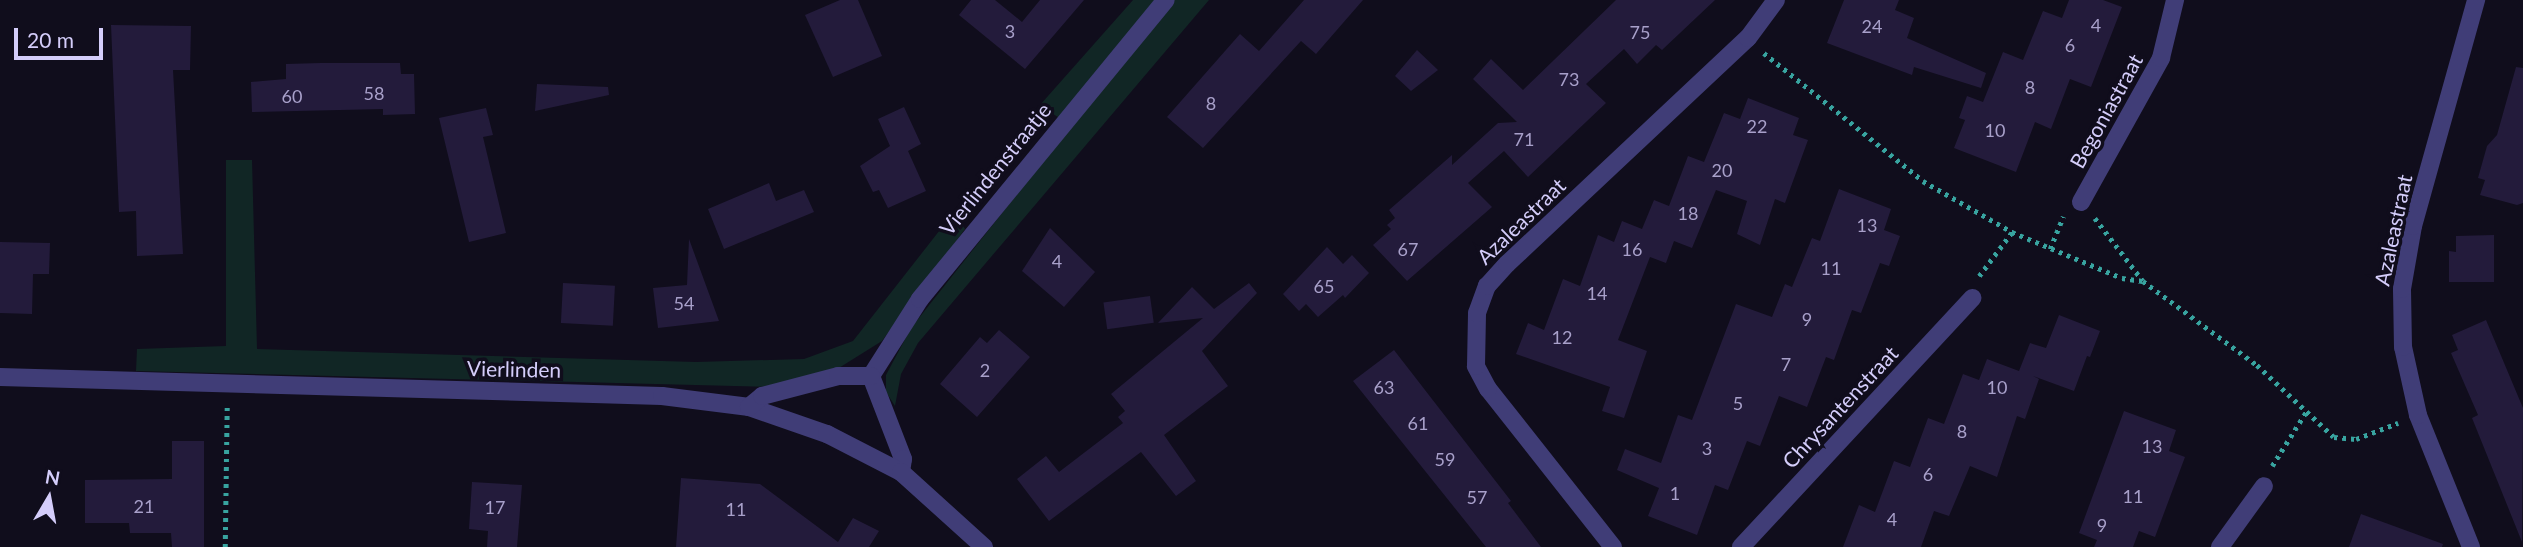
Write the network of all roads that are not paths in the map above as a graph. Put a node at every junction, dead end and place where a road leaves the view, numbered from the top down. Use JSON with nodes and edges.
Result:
{"nodes":[{"id":1,"x":1166,"y":0,"type":"edge"},
{"id":2,"x":1776,"y":0,"type":"edge"},
{"id":3,"x":2175,"y":0,"type":"edge"},
{"id":4,"x":2476,"y":0,"type":"edge"},
{"id":5,"x":2081,"y":202,"type":"road end"},
{"id":6,"x":1972,"y":298,"type":"road end"},
{"id":7,"x":871,"y":376,"type":"junction"},
{"id":8,"x":0,"y":377,"type":"edge"},
{"id":9,"x":750,"y":407,"type":"junction"},
{"id":10,"x":901,"y":472,"type":"junction"},
{"id":11,"x":2264,"y":486,"type":"road end"},
{"id":12,"x":984,"y":547,"type":"edge"},
{"id":13,"x":1613,"y":547,"type":"edge"},
{"id":14,"x":1741,"y":547,"type":"edge"},
{"id":15,"x":2220,"y":547,"type":"edge"},
{"id":16,"x":2471,"y":547,"type":"edge"}],
"edges":[{"from":1,"to":7,"type":"street","name":"Vierlindenstraatje"},
{"from":2,"to":13,"type":"street","name":"Azaleastraat"},
{"from":3,"to":5,"type":"street","name":"Begoniastraat"},
{"from":4,"to":16,"type":"street","name":"Azaleastraat"},
{"from":6,"to":14,"type":"street","name":"Chrysantenstraat"},
{"from":7,"to":9,"type":"street"},
{"from":7,"to":10,"type":"street"},
{"from":8,"to":9,"type":"street","name":"Vierlinden"},
{"from":9,"to":10,"type":"street","name":"Vierlinden"},
{"from":10,"to":12,"type":"street","name":"Vierlinden"},
{"from":11,"to":15,"type":"street"}]}
